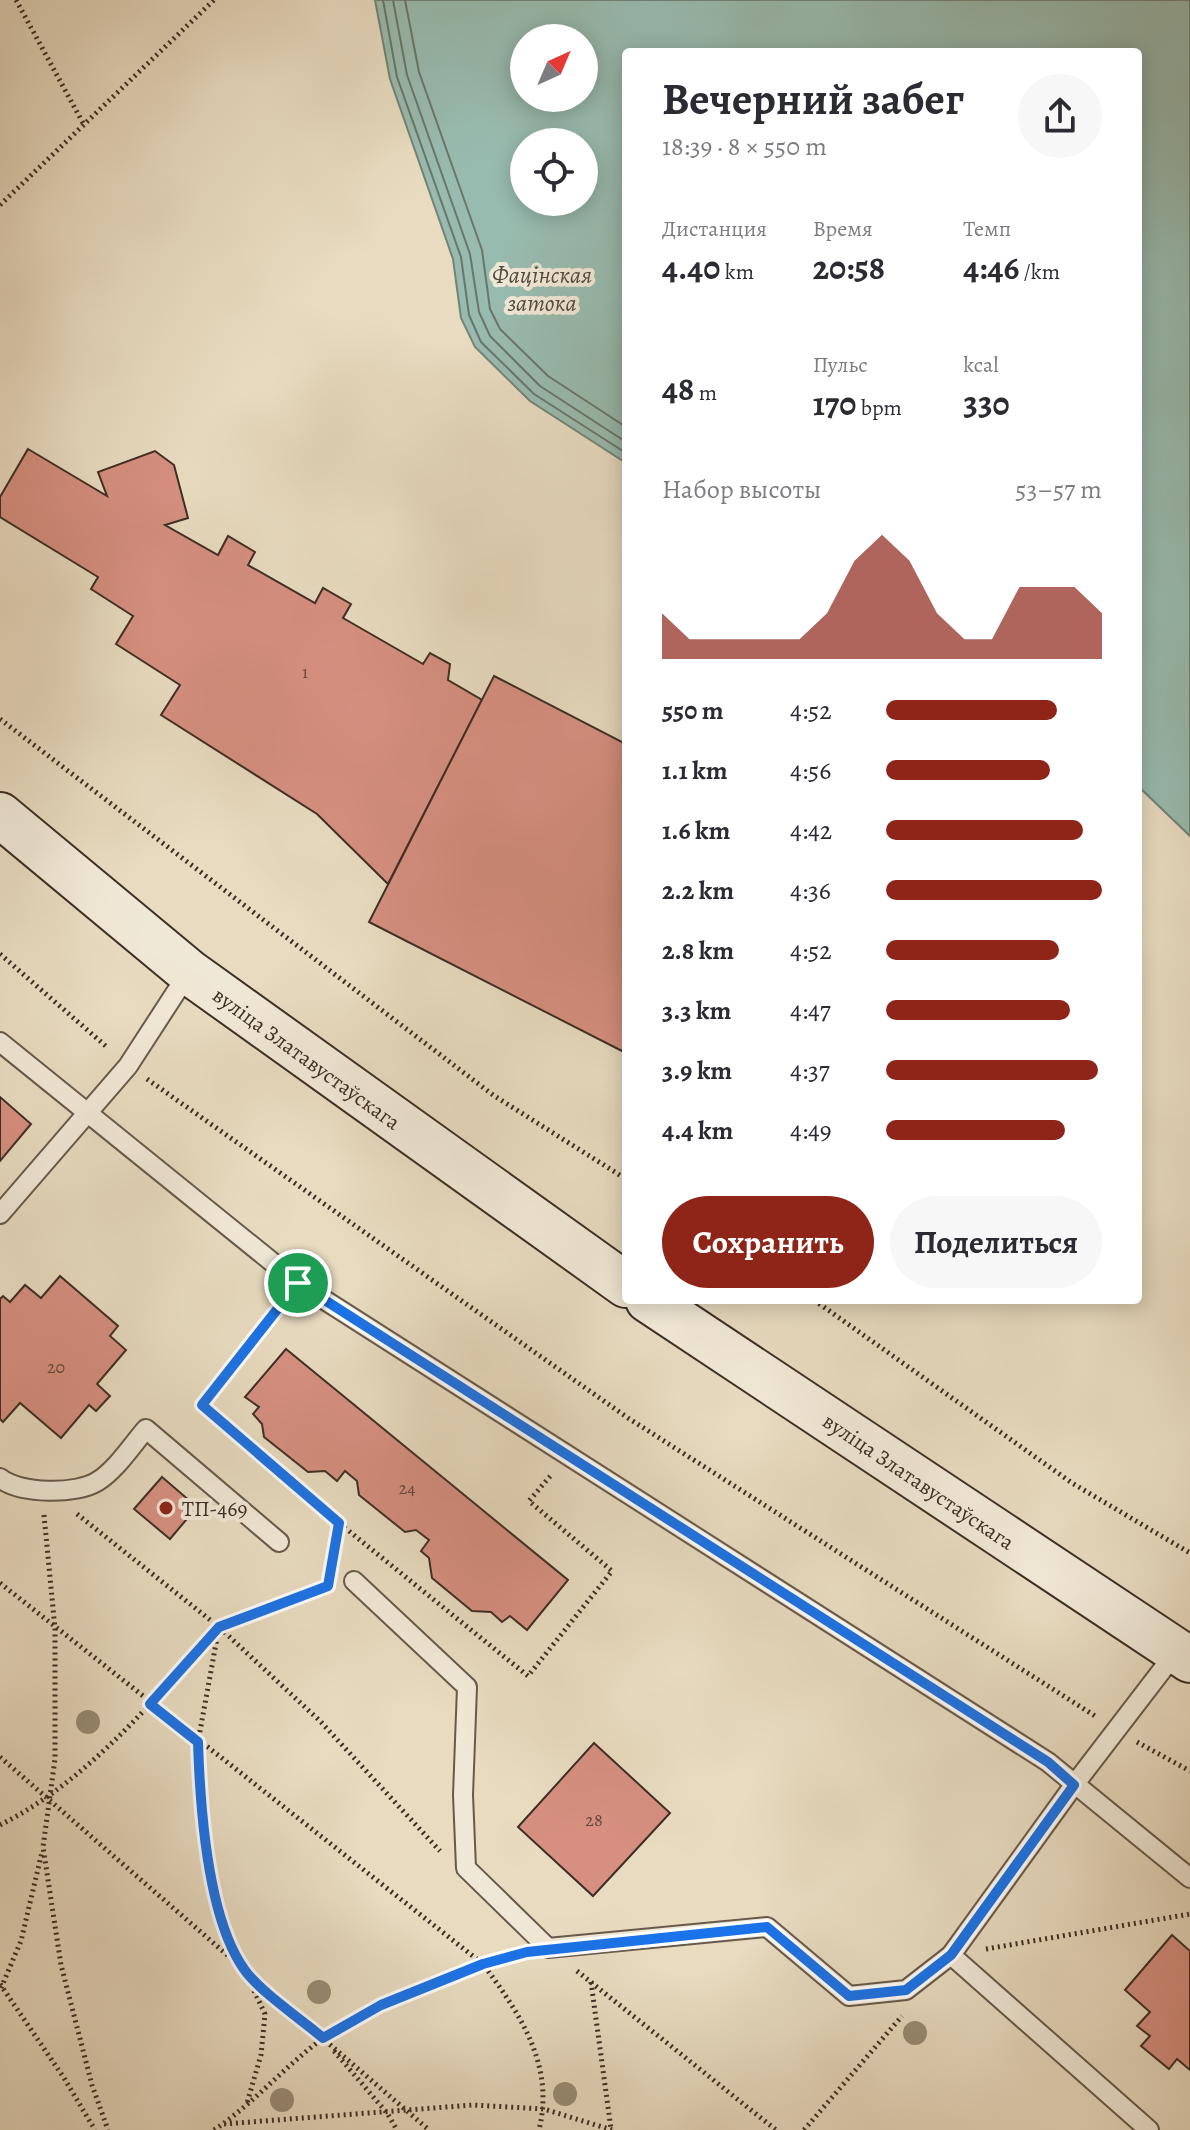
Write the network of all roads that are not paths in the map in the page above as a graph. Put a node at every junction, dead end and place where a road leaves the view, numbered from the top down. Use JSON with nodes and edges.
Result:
{"nodes":[{"id":1,"x":0,"y":815,"type":"edge"},
{"id":2,"x":189,"y":972,"type":"junction"},
{"id":3,"x":0,"y":1042,"type":"edge"},
{"id":4,"x":88,"y":1115,"type":"junction"},
{"id":5,"x":0,"y":1214,"type":"edge"},
{"id":6,"x":622,"y":1282,"type":"edge"},
{"id":7,"x":654,"y":1304,"type":"edge"},
{"id":8,"x":0,"y":1478,"type":"edge"},
{"id":9,"x":279,"y":1542,"type":"dead end"},
{"id":10,"x":354,"y":1581,"type":"road end"},
{"id":11,"x":1183,"y":1656,"type":"edge"},
{"id":12,"x":1074,"y":1785,"type":"junction"},
{"id":13,"x":1190,"y":1878,"type":"edge"},
{"id":14,"x":951,"y":1955,"type":"junction"},
{"id":15,"x":1149,"y":2130,"type":"edge"}],
"edges":[{"from":1,"to":2,"type":"street","name":"вуліца Златавустаўскага"},
{"from":2,"to":4,"type":"lane"},
{"from":2,"to":6,"type":"street","name":"вуліца Златавустаўскага"},
{"from":3,"to":4,"type":"lane"},
{"from":4,"to":5,"type":"lane"},
{"from":4,"to":12,"type":"lane"},
{"from":7,"to":11,"type":"street","name":"вуліца Златавустаўскага"},
{"from":8,"to":9,"type":"lane"},
{"from":10,"to":14,"type":"lane"},
{"from":11,"to":12,"type":"lane"},
{"from":12,"to":13,"type":"lane"},
{"from":12,"to":14,"type":"lane"},
{"from":14,"to":15,"type":"lane"}]}
